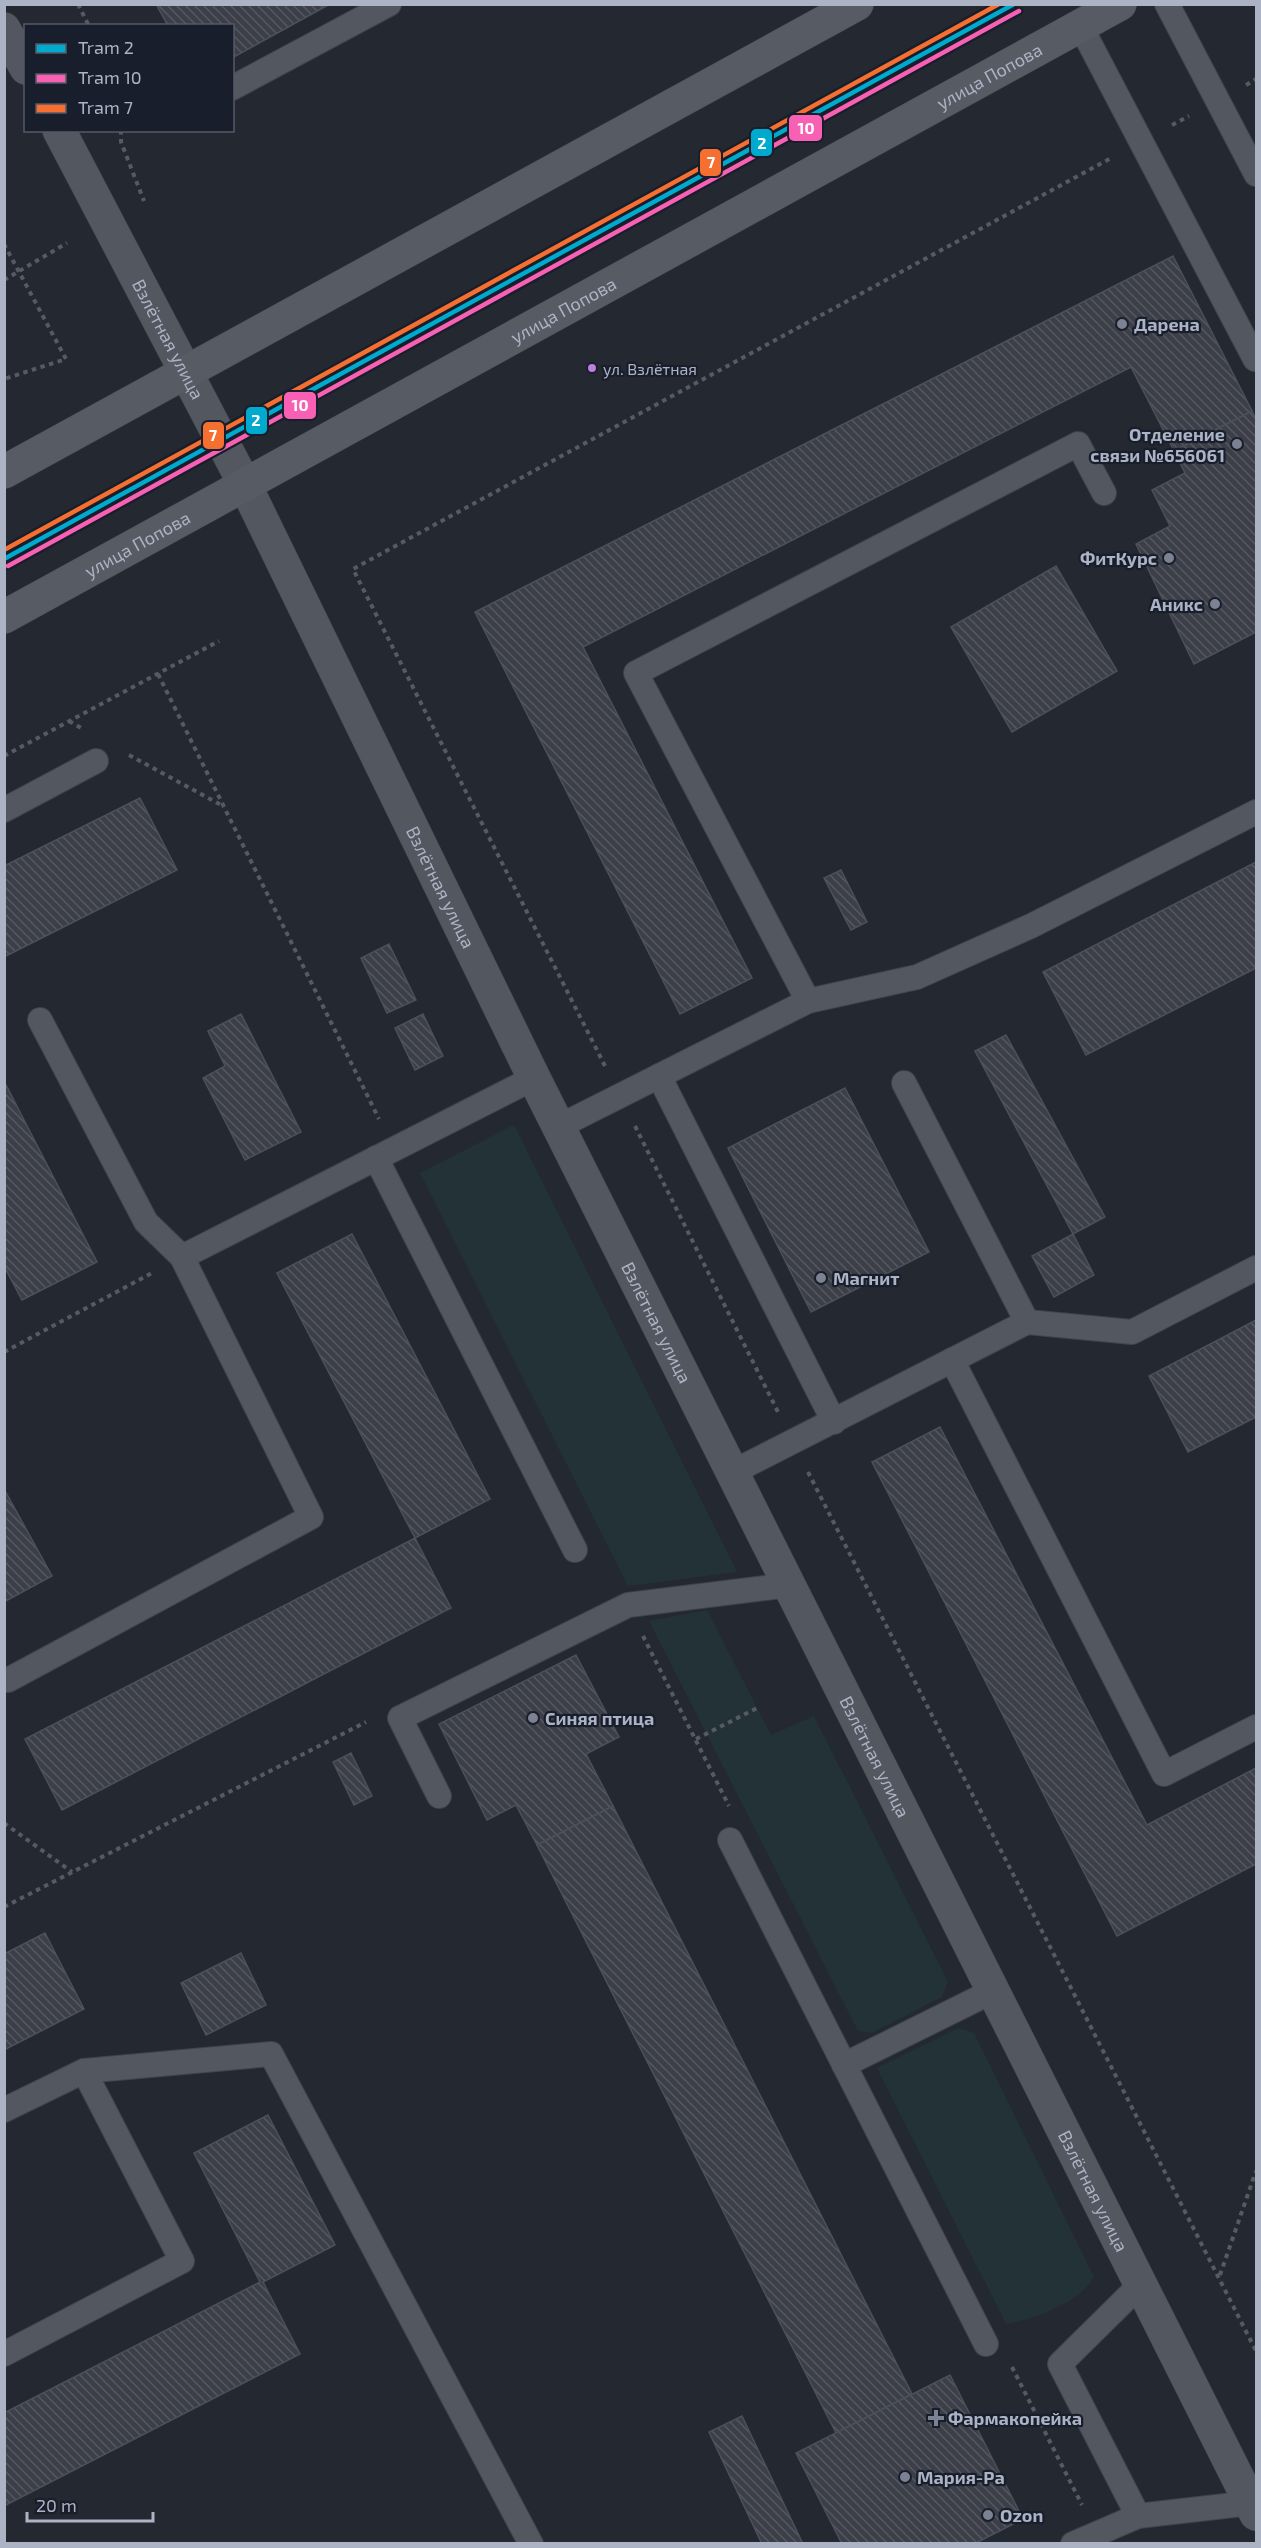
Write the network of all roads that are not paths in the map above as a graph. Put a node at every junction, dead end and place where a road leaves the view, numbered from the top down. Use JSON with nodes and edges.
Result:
{"nodes":[{"id":1,"x":389,"y":4,"type":"edge"},
{"id":2,"x":857,"y":4,"type":"edge"},
{"id":3,"x":1120,"y":4,"type":"edge"},
{"id":4,"x":1167,"y":4,"type":"edge"},
{"id":5,"x":1081,"y":27,"type":"junction"},
{"id":6,"x":4,"y":29,"type":"edge"},
{"id":7,"x":24,"y":64,"type":"edge"},
{"id":8,"x":234,"y":87,"type":"edge"},
{"id":9,"x":60,"y":132,"type":"edge"},
{"id":10,"x":1257,"y":174,"type":"edge"},
{"id":11,"x":1255,"y":359,"type":"dead end"},
{"id":12,"x":186,"y":372,"type":"junction"},
{"id":13,"x":4,"y":472,"type":"edge"},
{"id":14,"x":245,"y":485,"type":"junction"},
{"id":15,"x":1104,"y":493,"type":"dead end"},
{"id":16,"x":4,"y":616,"type":"edge"},
{"id":17,"x":96,"y":761,"type":"dead end"},
{"id":18,"x":4,"y":810,"type":"edge"},
{"id":19,"x":1257,"y":812,"type":"edge"},
{"id":20,"x":808,"y":1001,"type":"junction"},
{"id":21,"x":40,"y":1020,"type":"dead end"},
{"id":22,"x":659,"y":1076,"type":"junction"},
{"id":23,"x":534,"y":1078,"type":"junction"},
{"id":24,"x":904,"y":1083,"type":"dead end"},
{"id":25,"x":558,"y":1127,"type":"junction"},
{"id":26,"x":376,"y":1158,"type":"junction"},
{"id":27,"x":182,"y":1257,"type":"junction"},
{"id":28,"x":1257,"y":1268,"type":"edge"},
{"id":29,"x":1028,"y":1322,"type":"junction"},
{"id":30,"x":952,"y":1360,"type":"junction"},
{"id":31,"x":834,"y":1422,"type":"junction"},
{"id":32,"x":731,"y":1473,"type":"junction"},
{"id":33,"x":575,"y":1550,"type":"dead end"},
{"id":34,"x":789,"y":1585,"type":"junction"},
{"id":35,"x":8,"y":1680,"type":"dead end"},
{"id":36,"x":1257,"y":1727,"type":"edge"},
{"id":37,"x":440,"y":1796,"type":"dead end"},
{"id":38,"x":730,"y":1840,"type":"dead end"},
{"id":39,"x":993,"y":1991,"type":"junction"},
{"id":40,"x":844,"y":2065,"type":"junction"},
{"id":41,"x":84,"y":2071,"type":"junction"},
{"id":42,"x":4,"y":2110,"type":"edge"},
{"id":43,"x":1142,"y":2283,"type":"junction"},
{"id":44,"x":986,"y":2344,"type":"dead end"},
{"id":45,"x":4,"y":2354,"type":"edge"},
{"id":46,"x":1255,"y":2505,"type":"edge"},
{"id":47,"x":1138,"y":2516,"type":"junction"},
{"id":48,"x":531,"y":2544,"type":"edge"},
{"id":49,"x":1073,"y":2544,"type":"edge"}],
"edges":[{"from":1,"to":8,"type":"lane"},
{"from":2,"to":12,"type":"main road"},
{"from":3,"to":5,"type":"main road","name":"улица Попова"},
{"from":4,"to":10,"type":"lane"},
{"from":5,"to":11,"type":"lane"},
{"from":5,"to":14,"type":"main road","name":"улица Попова"},
{"from":6,"to":7,"type":"street"},
{"from":9,"to":12,"type":"street","name":"Взлётная улица"},
{"from":12,"to":13,"type":"main road"},
{"from":12,"to":14,"type":"street","name":"Взлётная улица"},
{"from":14,"to":16,"type":"main road","name":"улица Попова"},
{"from":14,"to":23,"type":"street","name":"Взлётная улица"},
{"from":15,"to":20,"type":"lane"},
{"from":17,"to":18,"type":"lane"},
{"from":19,"to":20,"type":"lane"},
{"from":20,"to":22,"type":"lane"},
{"from":21,"to":27,"type":"lane"},
{"from":22,"to":25,"type":"lane"},
{"from":22,"to":31,"type":"lane"},
{"from":23,"to":25,"type":"street","name":"Взлётная улица"},
{"from":23,"to":26,"type":"lane"},
{"from":24,"to":29,"type":"lane"},
{"from":25,"to":32,"type":"street","name":"Взлётная улица"},
{"from":26,"to":27,"type":"lane"},
{"from":26,"to":33,"type":"lane"},
{"from":27,"to":35,"type":"lane"},
{"from":28,"to":29,"type":"lane"},
{"from":29,"to":30,"type":"lane"},
{"from":30,"to":31,"type":"lane"},
{"from":30,"to":36,"type":"lane"},
{"from":31,"to":32,"type":"lane"},
{"from":32,"to":34,"type":"street","name":"Взлётная улица"},
{"from":34,"to":37,"type":"lane"},
{"from":34,"to":39,"type":"street","name":"Взлётная улица"},
{"from":38,"to":40,"type":"lane"},
{"from":39,"to":40,"type":"lane"},
{"from":39,"to":43,"type":"street","name":"Взлётная улица"},
{"from":40,"to":44,"type":"lane"},
{"from":41,"to":42,"type":"lane"},
{"from":41,"to":45,"type":"lane"},
{"from":41,"to":48,"type":"lane"},
{"from":43,"to":46,"type":"street","name":"Взлётная улица"},
{"from":43,"to":47,"type":"lane"},
{"from":46,"to":47,"type":"lane"},
{"from":47,"to":49,"type":"lane"}]}
